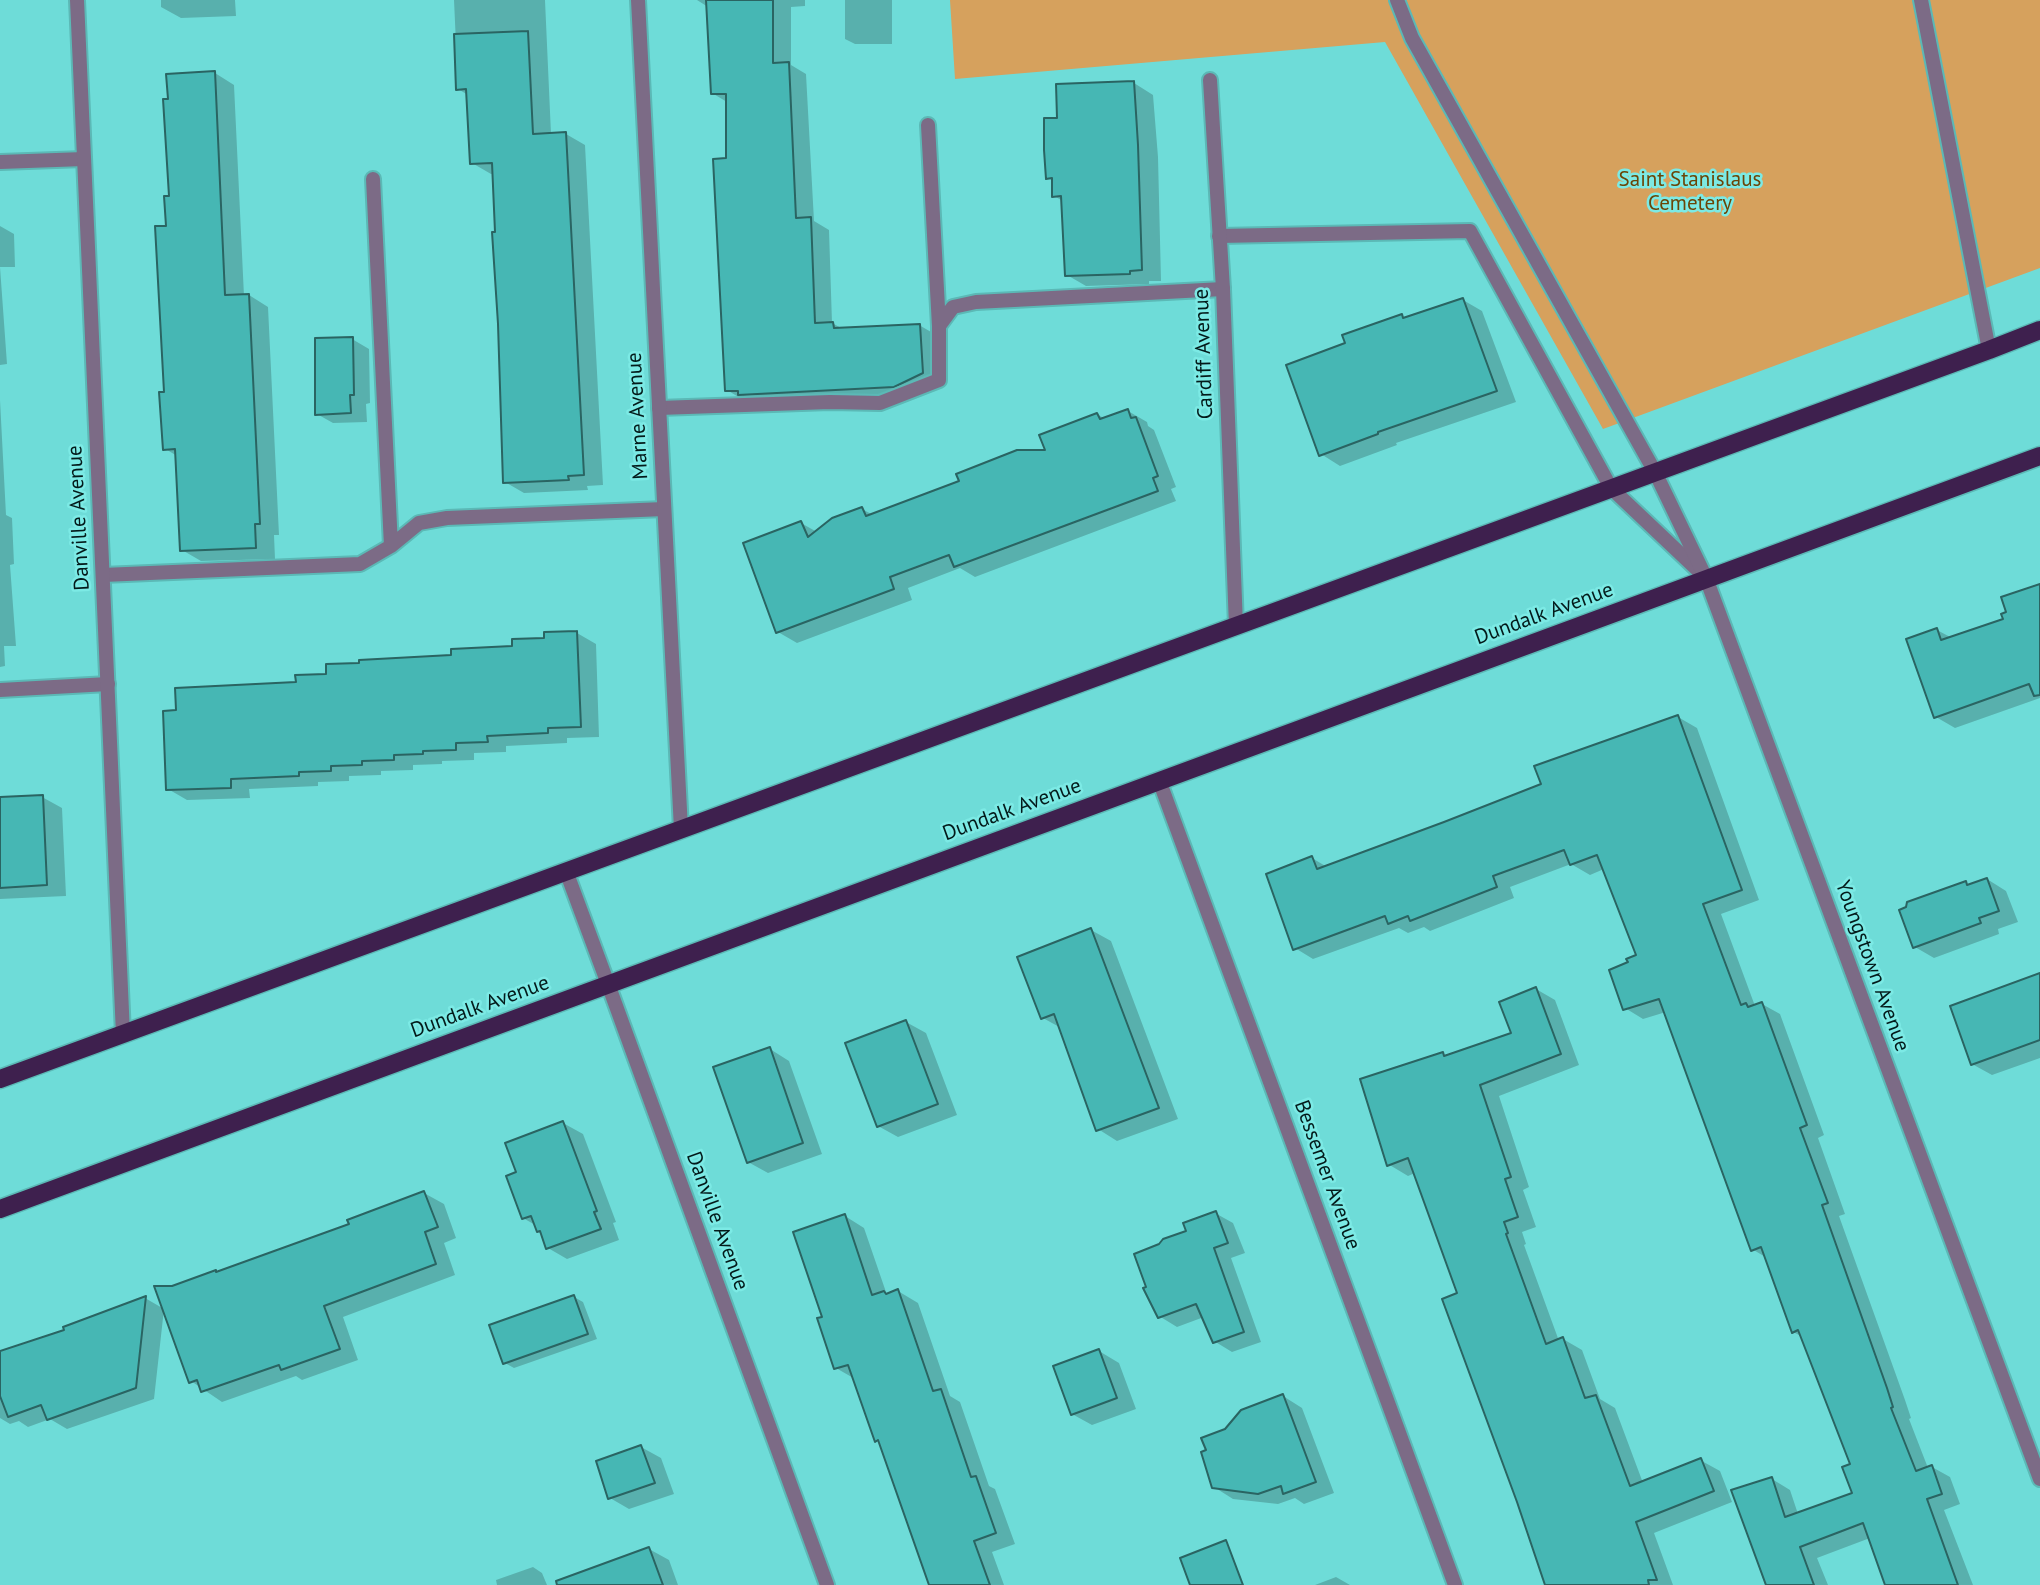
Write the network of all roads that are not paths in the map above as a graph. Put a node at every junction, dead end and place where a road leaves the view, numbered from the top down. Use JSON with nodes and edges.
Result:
{"nodes":[{"id":1,"x":77,"y":0,"type":"edge"},
{"id":2,"x":638,"y":0,"type":"edge"},
{"id":3,"x":1397,"y":0,"type":"edge"},
{"id":4,"x":1921,"y":0,"type":"edge"},
{"id":5,"x":1210,"y":80,"type":"dead end"},
{"id":6,"x":928,"y":125,"type":"dead end"},
{"id":7,"x":84,"y":159,"type":"junction"},
{"id":8,"x":0,"y":162,"type":"edge"},
{"id":9,"x":373,"y":179,"type":"dead end"},
{"id":10,"x":1219,"y":236,"type":"junction"},
{"id":11,"x":1223,"y":289,"type":"junction"},
{"id":12,"x":939,"y":326,"type":"junction"},
{"id":13,"x":2040,"y":330,"type":"edge"},
{"id":14,"x":1989,"y":350,"type":"junction"},
{"id":15,"x":659,"y":408,"type":"junction"},
{"id":16,"x":2040,"y":456,"type":"edge"},
{"id":17,"x":1655,"y":472,"type":"junction"},
{"id":18,"x":1611,"y":488,"type":"junction"},
{"id":19,"x":664,"y":509,"type":"junction"},
{"id":20,"x":391,"y":546,"type":"junction"},
{"id":21,"x":103,"y":575,"type":"junction"},
{"id":22,"x":1706,"y":578,"type":"junction"},
{"id":23,"x":1236,"y":626,"type":"junction"},
{"id":24,"x":108,"y":684,"type":"junction"},
{"id":25,"x":0,"y":690,"type":"edge"},
{"id":26,"x":1159,"y":780,"type":"junction"},
{"id":27,"x":681,"y":829,"type":"junction"},
{"id":28,"x":566,"y":871,"type":"junction"},
{"id":29,"x":608,"y":984,"type":"junction"},
{"id":30,"x":123,"y":1034,"type":"junction"},
{"id":31,"x":0,"y":1079,"type":"edge"},
{"id":32,"x":0,"y":1209,"type":"edge"},
{"id":33,"x":2040,"y":1479,"type":"edge"},
{"id":34,"x":827,"y":1585,"type":"edge"},
{"id":35,"x":1455,"y":1585,"type":"edge"}],
"edges":[{"from":1,"to":7,"type":"street","name":"Danville Avenue"},
{"from":2,"to":15,"type":"street","name":"Marne Avenue"},
{"from":3,"to":17,"type":"street","name":"Youngstown Avenue"},
{"from":4,"to":14,"type":"street"},
{"from":5,"to":10,"type":"street","name":"Cardiff Avenue"},
{"from":6,"to":12,"type":"street"},
{"from":7,"to":8,"type":"street"},
{"from":7,"to":21,"type":"street","name":"Danville Avenue"},
{"from":9,"to":20,"type":"street"},
{"from":10,"to":11,"type":"street","name":"Cardiff Avenue"},
{"from":10,"to":18,"type":"street"},
{"from":11,"to":12,"type":"street"},
{"from":11,"to":23,"type":"street","name":"Cardiff Avenue"},
{"from":12,"to":15,"type":"street"},
{"from":13,"to":14,"type":"main road"},
{"from":14,"to":17,"type":"main road"},
{"from":15,"to":19,"type":"street","name":"Marne Avenue"},
{"from":16,"to":22,"type":"main road","name":"Dundalk Avenue"},
{"from":17,"to":18,"type":"main road"},
{"from":17,"to":22,"type":"street","name":"Youngstown Avenue"},
{"from":18,"to":22,"type":"street"},
{"from":18,"to":23,"type":"main road"},
{"from":19,"to":20,"type":"street"},
{"from":19,"to":27,"type":"street","name":"Marne Avenue"},
{"from":20,"to":21,"type":"street"},
{"from":21,"to":24,"type":"street","name":"Danville Avenue"},
{"from":22,"to":26,"type":"main road","name":"Dundalk Avenue"},
{"from":22,"to":33,"type":"street","name":"Youngstown Avenue"},
{"from":23,"to":27,"type":"main road"},
{"from":24,"to":25,"type":"street"},
{"from":24,"to":30,"type":"street","name":"Danville Avenue"},
{"from":26,"to":29,"type":"main road","name":"Dundalk Avenue"},
{"from":26,"to":35,"type":"street","name":"Bessemer Avenue"},
{"from":27,"to":28,"type":"main road"},
{"from":28,"to":29,"type":"street","name":"Danville Avenue"},
{"from":28,"to":30,"type":"main road"},
{"from":29,"to":32,"type":"main road","name":"Dundalk Avenue"},
{"from":29,"to":34,"type":"street","name":"Danville Avenue"},
{"from":30,"to":31,"type":"main road"}]}
